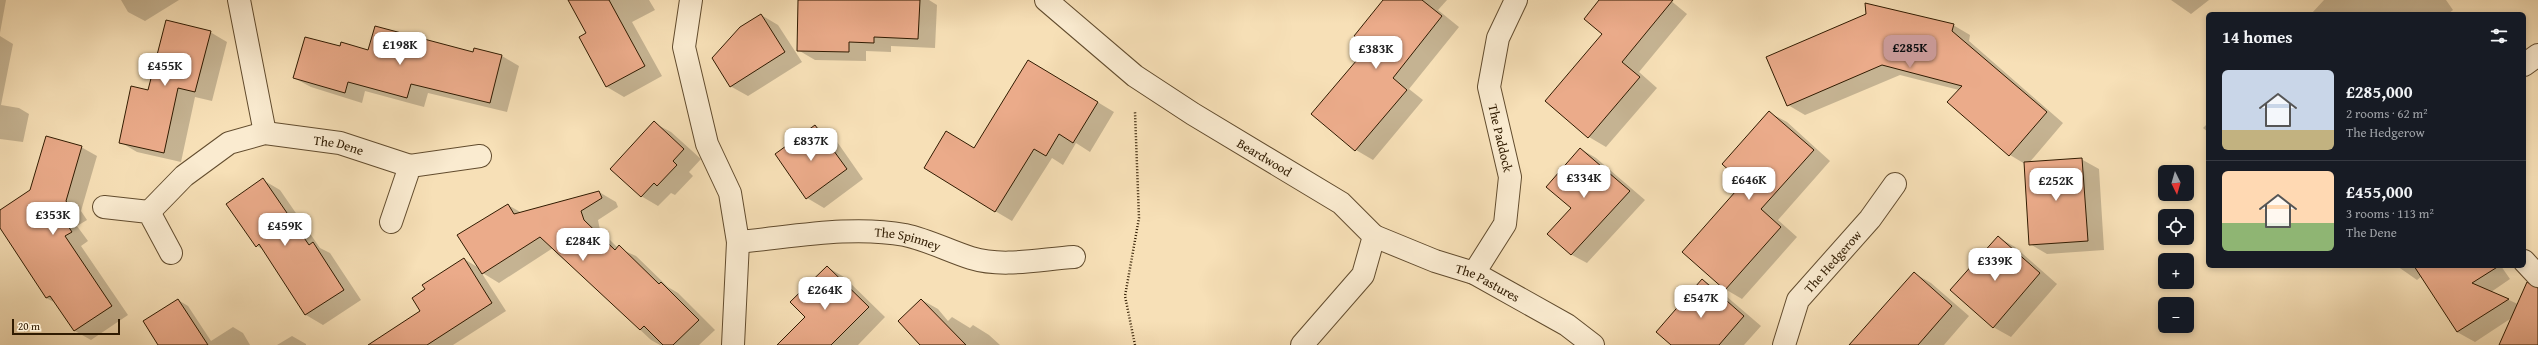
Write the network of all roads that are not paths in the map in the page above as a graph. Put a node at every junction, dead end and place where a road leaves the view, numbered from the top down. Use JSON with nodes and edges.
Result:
{"nodes":[{"id":1,"x":239,"y":0,"type":"edge"},
{"id":2,"x":691,"y":0,"type":"edge"},
{"id":3,"x":1046,"y":0,"type":"edge"},
{"id":4,"x":1516,"y":0,"type":"edge"},
{"id":5,"x":265,"y":133,"type":"junction"},
{"id":6,"x":480,"y":156,"type":"dead end"},
{"id":7,"x":410,"y":166,"type":"junction"},
{"id":8,"x":1895,"y":184,"type":"dead end"},
{"id":9,"x":104,"y":207,"type":"dead end"},
{"id":10,"x":149,"y":212,"type":"junction"},
{"id":11,"x":391,"y":222,"type":"dead end"},
{"id":12,"x":1374,"y":236,"type":"junction"},
{"id":13,"x":738,"y":242,"type":"junction"},
{"id":14,"x":172,"y":254,"type":"dead end"},
{"id":15,"x":1074,"y":257,"type":"dead end"},
{"id":16,"x":2526,"y":263,"type":"edge"},
{"id":17,"x":1474,"y":273,"type":"junction"},
{"id":18,"x":2538,"y":276,"type":"edge"},
{"id":19,"x":733,"y":345,"type":"edge"},
{"id":20,"x":1302,"y":345,"type":"edge"},
{"id":21,"x":1593,"y":345,"type":"edge"},
{"id":22,"x":1784,"y":345,"type":"edge"}],
"edges":[{"from":1,"to":5,"type":"street"},
{"from":2,"to":13,"type":"street"},
{"from":3,"to":12,"type":"street","name":"Beardwood"},
{"from":4,"to":17,"type":"street","name":"The Paddock"},
{"from":5,"to":7,"type":"street","name":"The Dene"},
{"from":5,"to":10,"type":"street","name":"The Dene"},
{"from":6,"to":7,"type":"street"},
{"from":7,"to":11,"type":"street"},
{"from":8,"to":22,"type":"street","name":"The Hedgerow"},
{"from":9,"to":10,"type":"street"},
{"from":10,"to":14,"type":"street"},
{"from":12,"to":17,"type":"street","name":"The Pastures"},
{"from":12,"to":20,"type":"street"},
{"from":13,"to":15,"type":"street","name":"The Spinney"},
{"from":13,"to":19,"type":"street"},
{"from":16,"to":18,"type":"street"},
{"from":17,"to":21,"type":"street","name":"The Pastures"}]}
